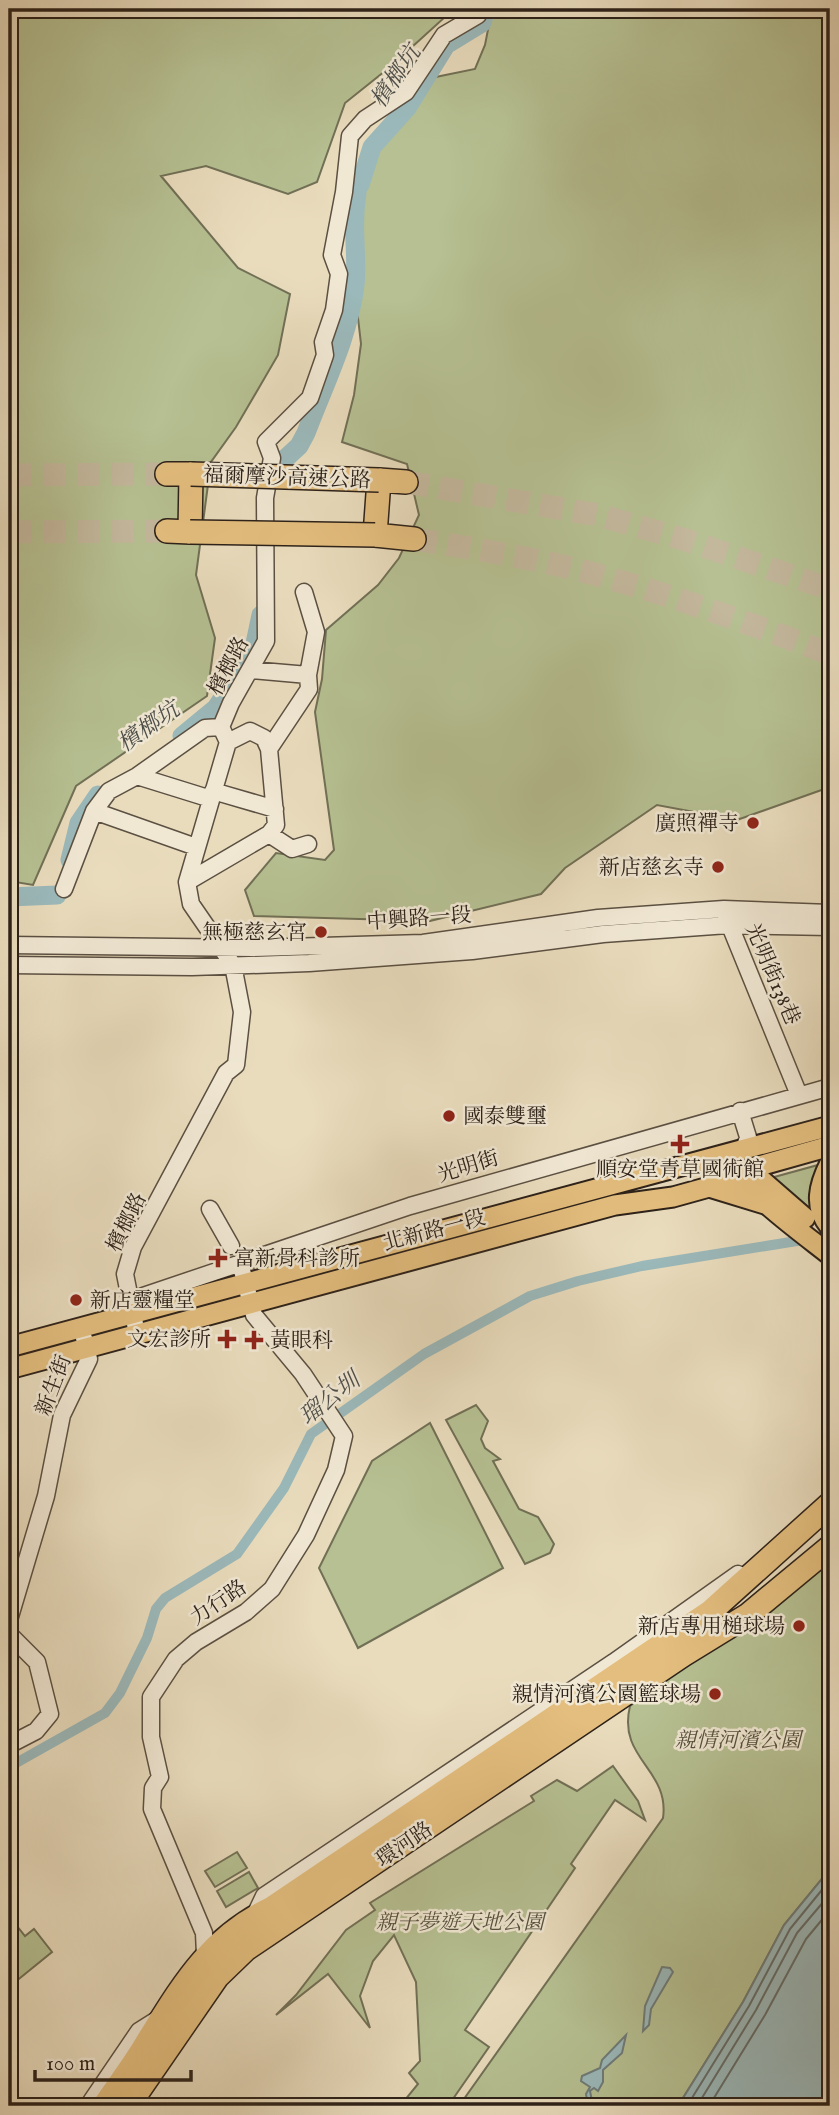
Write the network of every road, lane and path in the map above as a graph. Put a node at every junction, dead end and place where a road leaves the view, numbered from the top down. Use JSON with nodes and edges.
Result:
{"nodes":[{"id":1,"x":480,"y":9,"type":"edge"},
{"id":2,"x":167,"y":474,"type":"tunnel mouth"},
{"id":3,"x":191,"y":474,"type":"junction"},
{"id":4,"x":379,"y":480,"type":"junction"},
{"id":5,"x":406,"y":482,"type":"tunnel mouth"},
{"id":6,"x":375,"y":536,"type":"junction"},
{"id":7,"x":414,"y":539,"type":"tunnel mouth"},
{"id":8,"x":304,"y":592,"type":"dead end"},
{"id":9,"x":251,"y":670,"type":"junction"},
{"id":10,"x":308,"y":675,"type":"junction"},
{"id":11,"x":225,"y":735,"type":"junction"},
{"id":12,"x":269,"y":749,"type":"junction"},
{"id":13,"x":137,"y":776,"type":"junction"},
{"id":14,"x":212,"y":795,"type":"junction"},
{"id":15,"x":275,"y":809,"type":"junction"},
{"id":16,"x":94,"y":811,"type":"junction"},
{"id":17,"x":269,"y":834,"type":"junction"},
{"id":18,"x":308,"y":844,"type":"dead end"},
{"id":19,"x":196,"y":848,"type":"junction"},
{"id":20,"x":187,"y":882,"type":"junction"},
{"id":21,"x":64,"y":889,"type":"dead end"},
{"id":22,"x":830,"y":913,"type":"edge"},
{"id":23,"x":726,"y":917,"type":"junction"},
{"id":24,"x":830,"y":927,"type":"edge"},
{"id":25,"x":9,"y":945,"type":"edge"},
{"id":26,"x":218,"y":946,"type":"junction"},
{"id":27,"x":9,"y":965,"type":"edge"},
{"id":28,"x":233,"y":965,"type":"junction"},
{"id":29,"x":830,"y":1087,"type":"edge"},
{"id":30,"x":799,"y":1095,"type":"junction"},
{"id":31,"x":740,"y":1111,"type":"junction"},
{"id":32,"x":830,"y":1126,"type":"edge"},
{"id":33,"x":830,"y":1146,"type":"edge"},
{"id":34,"x":740,"y":1162,"type":"junction"},
{"id":35,"x":830,"y":1163,"type":"edge"},
{"id":36,"x":830,"y":1182,"type":"edge"},
{"id":37,"x":709,"y":1187,"type":"junction"},
{"id":38,"x":768,"y":1205,"type":"junction"},
{"id":39,"x":210,"y":1209,"type":"dead end"},
{"id":40,"x":830,"y":1209,"type":"edge"},
{"id":41,"x":830,"y":1227,"type":"edge"},
{"id":42,"x":830,"y":1239,"type":"edge"},
{"id":43,"x":231,"y":1246,"type":"dead end"},
{"id":44,"x":830,"y":1255,"type":"edge"},
{"id":45,"x":240,"y":1263,"type":"junction"},
{"id":46,"x":248,"y":1294,"type":"junction"},
{"id":47,"x":132,"y":1313,"type":"junction"},
{"id":48,"x":81,"y":1327,"type":"junction"},
{"id":49,"x":137,"y":1334,"type":"junction"},
{"id":50,"x":9,"y":1347,"type":"edge"},
{"id":51,"x":87,"y":1348,"type":"junction"},
{"id":52,"x":9,"y":1369,"type":"edge"},
{"id":53,"x":830,"y":1504,"type":"edge"},
{"id":54,"x":830,"y":1520,"type":"edge"},
{"id":55,"x":830,"y":1532,"type":"edge"},
{"id":56,"x":830,"y":1547,"type":"edge"},
{"id":57,"x":9,"y":1620,"type":"edge"},
{"id":58,"x":725,"y":1628,"type":"junction"},
{"id":59,"x":9,"y":1634,"type":"edge"},
{"id":60,"x":683,"y":1655,"type":"junction"},
{"id":61,"x":9,"y":1745,"type":"edge"},
{"id":62,"x":205,"y":1955,"type":"junction"},
{"id":63,"x":160,"y":2018,"type":"junction"},
{"id":64,"x":88,"y":2106,"type":"edge"},
{"id":65,"x":104,"y":2106,"type":"edge"},
{"id":66,"x":128,"y":2106,"type":"edge"}],
"edges":[{"from":1,"to":9,"type":"street","name":"檳榔路"},
{"from":2,"to":3,"type":"highway","name":"福爾摩沙高速公路"},
{"from":3,"to":4,"type":"highway","name":"福爾摩沙高速公路","bridge":true},
{"from":3,"to":6,"type":"highway","bridge":true},
{"from":4,"to":5,"type":"highway","name":"福爾摩沙高速公路"},
{"from":4,"to":6,"type":"highway"},
{"from":6,"to":7,"type":"highway"},
{"from":8,"to":10,"type":"street"},
{"from":9,"to":10,"type":"street"},
{"from":9,"to":11,"type":"street","name":"檳榔路"},
{"from":10,"to":12,"type":"street"},
{"from":11,"to":12,"type":"street"},
{"from":11,"to":13,"type":"street"},
{"from":11,"to":14,"type":"street","name":"檳榔路"},
{"from":12,"to":15,"type":"street"},
{"from":13,"to":14,"type":"street"},
{"from":13,"to":16,"type":"street"},
{"from":14,"to":15,"type":"street"},
{"from":14,"to":19,"type":"street","name":"檳榔路"},
{"from":15,"to":17,"type":"street"},
{"from":16,"to":19,"type":"street"},
{"from":16,"to":21,"type":"street"},
{"from":17,"to":18,"type":"street"},
{"from":17,"to":20,"type":"street"},
{"from":19,"to":20,"type":"street","name":"檳榔路"},
{"from":20,"to":26,"type":"street","name":"檳榔路"},
{"from":22,"to":23,"type":"street","name":"中興路一段"},
{"from":23,"to":24,"type":"street","name":"中興路一段"},
{"from":23,"to":26,"type":"street","name":"中興路一段"},
{"from":23,"to":28,"type":"street","name":"中興路一段"},
{"from":23,"to":30,"type":"street","name":"光明街138巷"},
{"from":25,"to":26,"type":"street","name":"中興路一段"},
{"from":26,"to":28,"type":"street","name":"檳榔路"},
{"from":27,"to":28,"type":"street","name":"中興路一段"},
{"from":28,"to":47,"type":"street","name":"檳榔路"},
{"from":29,"to":30,"type":"street","name":"光明街"},
{"from":30,"to":31,"type":"street","name":"光明街"},
{"from":31,"to":34,"type":"street"},
{"from":31,"to":45,"type":"street","name":"光明街"},
{"from":32,"to":34,"type":"main road","name":"北新路一段"},
{"from":33,"to":34,"type":"main road","name":"北新路一段"},
{"from":34,"to":37,"type":"main road","name":"北新路一段"},
{"from":34,"to":38,"type":"main road"},
{"from":34,"to":42,"type":"main road"},
{"from":34,"to":46,"type":"main road","name":"北新路一段"},
{"from":35,"to":41,"type":"main road"},
{"from":36,"to":40,"type":"highway"},
{"from":37,"to":38,"type":"main road"},
{"from":37,"to":46,"type":"main road","name":"北新路一段"},
{"from":38,"to":44,"type":"main road"},
{"from":39,"to":43,"type":"street"},
{"from":45,"to":46,"type":"street","name":"力行路"},
{"from":45,"to":47,"type":"street","name":"光明街"},
{"from":46,"to":47,"type":"main road","name":"北新路一段"},
{"from":46,"to":49,"type":"main road","name":"北新路一段"},
{"from":46,"to":62,"type":"street","name":"力行路"},
{"from":47,"to":48,"type":"main road","name":"北新路一段"},
{"from":47,"to":49,"type":"street","name":"檳榔路"},
{"from":48,"to":50,"type":"main road","name":"北新路一段"},
{"from":48,"to":51,"type":"street","name":"新生街"},
{"from":49,"to":51,"type":"main road","name":"北新路一段"},
{"from":51,"to":52,"type":"main road","name":"北新路一段"},
{"from":51,"to":57,"type":"street","name":"新生街"},
{"from":53,"to":62,"type":"highway","name":"環河路"},
{"from":54,"to":60,"type":"highway"},
{"from":55,"to":58,"type":"highway"},
{"from":56,"to":58,"type":"highway"},
{"from":58,"to":60,"type":"highway","name":"環河路"},
{"from":59,"to":61,"type":"street"},
{"from":60,"to":66,"type":"highway","name":"環河路"},
{"from":62,"to":63,"type":"highway","name":"環河路"},
{"from":63,"to":64,"type":"street","name":"環河路"},
{"from":63,"to":65,"type":"highway","name":"環河路"}]}
